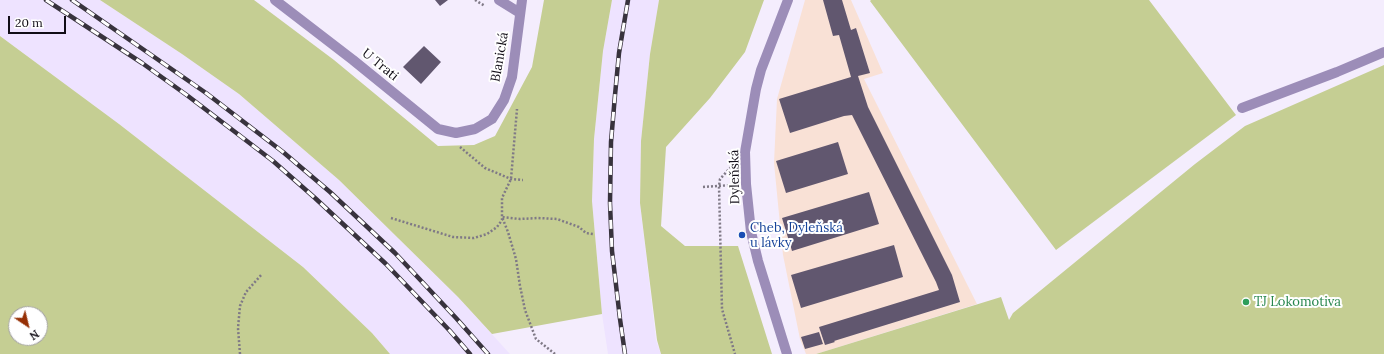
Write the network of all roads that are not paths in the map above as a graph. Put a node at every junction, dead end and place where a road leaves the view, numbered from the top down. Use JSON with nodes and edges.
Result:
{"nodes":[{"id":1,"x":275,"y":0,"type":"edge"},
{"id":2,"x":499,"y":0,"type":"edge"},
{"id":3,"x":522,"y":0,"type":"edge"},
{"id":4,"x":788,"y":0,"type":"edge"},
{"id":5,"x":520,"y":13,"type":"junction"},
{"id":6,"x":1384,"y":52,"type":"edge"},
{"id":7,"x":1242,"y":108,"type":"dead end"},
{"id":8,"x":475,"y":129,"type":"joint"},
{"id":9,"x":787,"y":354,"type":"edge"}],
"edges":[{"from":1,"to":8,"type":"street","name":"U Trati"},
{"from":2,"to":5,"type":"street"},
{"from":3,"to":5,"type":"street","name":"Blanická"},
{"from":4,"to":9,"type":"street","name":"Dyleňská"},
{"from":5,"to":8,"type":"street","name":"Blanická"},
{"from":6,"to":7,"type":"street"}]}
